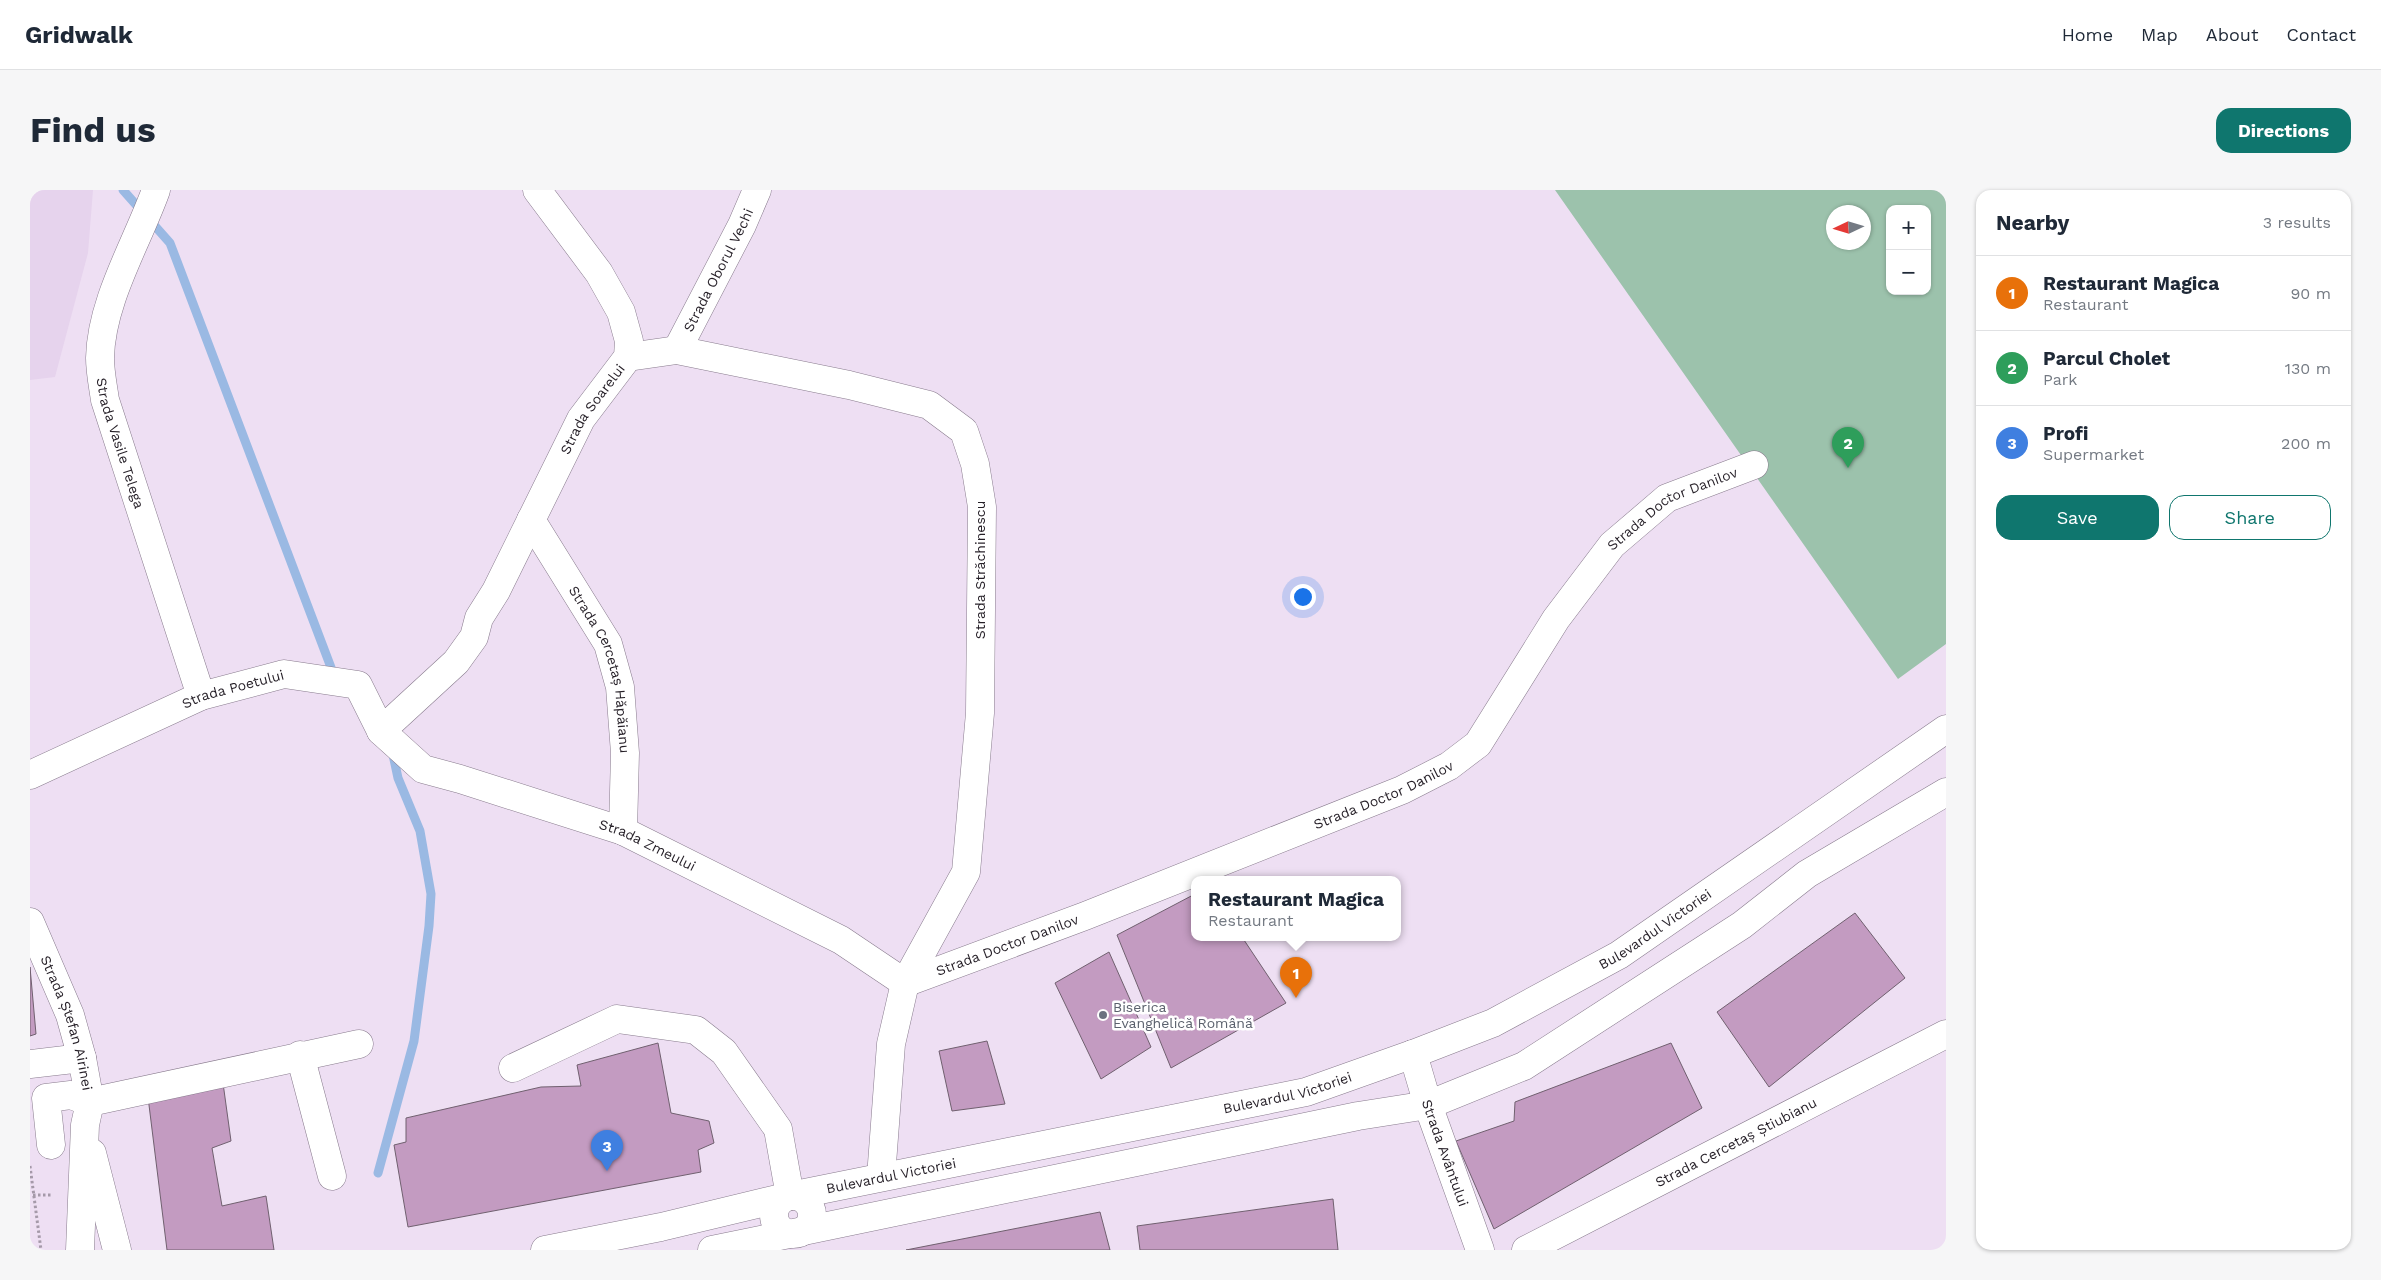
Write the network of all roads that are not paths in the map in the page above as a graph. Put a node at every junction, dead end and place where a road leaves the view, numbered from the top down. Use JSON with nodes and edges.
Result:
{"nodes":[{"id":1,"x":537,"y":190,"type":"edge"},
{"id":2,"x":757,"y":190,"type":"edge"},
{"id":3,"x":149,"y":208,"type":"edge"},
{"id":4,"x":676,"y":350,"type":"junction"},
{"id":5,"x":628,"y":357,"type":"junction"},
{"id":6,"x":1754,"y":465,"type":"dead end"},
{"id":7,"x":531,"y":520,"type":"junction"},
{"id":8,"x":201,"y":696,"type":"junction"},
{"id":9,"x":1946,"y":729,"type":"edge"},
{"id":10,"x":381,"y":731,"type":"junction"},
{"id":11,"x":30,"y":775,"type":"edge"},
{"id":12,"x":1946,"y":792,"type":"edge"},
{"id":13,"x":623,"y":832,"type":"junction"},
{"id":14,"x":30,"y":922,"type":"edge"},
{"id":15,"x":905,"y":983,"type":"junction"},
{"id":16,"x":1946,"y":1034,"type":"edge"},
{"id":17,"x":358,"y":1044,"type":"dead end"},
{"id":18,"x":1413,"y":1054,"type":"junction"},
{"id":19,"x":300,"y":1055,"type":"junction"},
{"id":20,"x":82,"y":1058,"type":"junction"},
{"id":21,"x":30,"y":1064,"type":"edge"},
{"id":22,"x":513,"y":1068,"type":"dead end"},
{"id":23,"x":1428,"y":1105,"type":"junction"},
{"id":24,"x":88,"y":1113,"type":"junction"},
{"id":25,"x":51,"y":1145,"type":"dead end"},
{"id":26,"x":332,"y":1176,"type":"dead end"},
{"id":27,"x":881,"y":1177,"type":"junction"},
{"id":28,"x":790,"y":1196,"type":"junction"},
{"id":29,"x":798,"y":1242,"type":"edge"},
{"id":30,"x":80,"y":1250,"type":"edge"},
{"id":31,"x":117,"y":1250,"type":"edge"},
{"id":32,"x":545,"y":1250,"type":"edge"},
{"id":33,"x":712,"y":1250,"type":"edge"},
{"id":34,"x":1480,"y":1250,"type":"edge"},
{"id":35,"x":1526,"y":1250,"type":"edge"}],
"edges":[{"from":1,"to":5,"type":"street","name":"Strada Soarelui"},
{"from":2,"to":4,"type":"street","name":"Strada Oborul Vechi"},
{"from":3,"to":8,"type":"street","name":"Strada Vasile Telega"},
{"from":4,"to":5,"type":"street","name":"Strada Străchinescu"},
{"from":4,"to":15,"type":"street","name":"Strada Străchinescu"},
{"from":5,"to":7,"type":"street","name":"Strada Soarelui"},
{"from":6,"to":15,"type":"street","name":"Strada Doctor Danilov"},
{"from":7,"to":10,"type":"street","name":"Strada Soarelui"},
{"from":7,"to":13,"type":"street","name":"Strada Cercetaș Hăpăianu"},
{"from":8,"to":10,"type":"street","name":"Strada Poetului"},
{"from":8,"to":11,"type":"street","name":"Strada Poetului"},
{"from":9,"to":18,"type":"street","name":"Bulevardul Victoriei"},
{"from":10,"to":13,"type":"street","name":"Strada Zmeului"},
{"from":12,"to":23,"type":"street"},
{"from":13,"to":15,"type":"street","name":"Strada Zmeului"},
{"from":14,"to":20,"type":"street","name":"Strada Ștefan Airinei"},
{"from":15,"to":27,"type":"street","name":"Strada Străchinescu"},
{"from":16,"to":35,"type":"street","name":"Strada Cercetaș Știubianu"},
{"from":17,"to":19,"type":"street"},
{"from":18,"to":23,"type":"street","name":"Strada Avântului"},
{"from":18,"to":27,"type":"street","name":"Bulevardul Victoriei"},
{"from":19,"to":24,"type":"street"},
{"from":19,"to":26,"type":"street"},
{"from":20,"to":21,"type":"street"},
{"from":20,"to":24,"type":"street","name":"Strada Ștefan Airinei"},
{"from":22,"to":28,"type":"street"},
{"from":23,"to":29,"type":"street"},
{"from":23,"to":34,"type":"street","name":"Strada Avântului"},
{"from":24,"to":25,"type":"street"},
{"from":24,"to":30,"type":"street","name":"Strada Ștefan Airinei"},
{"from":24,"to":31,"type":"street","name":"Strada Ștefan Airinei"},
{"from":27,"to":28,"type":"street","name":"Bulevardul Victoriei"},
{"from":28,"to":29,"type":"street"},
{"from":28,"to":32,"type":"street","name":"Bulevardul Victoriei"},
{"from":29,"to":33,"type":"street"}]}
